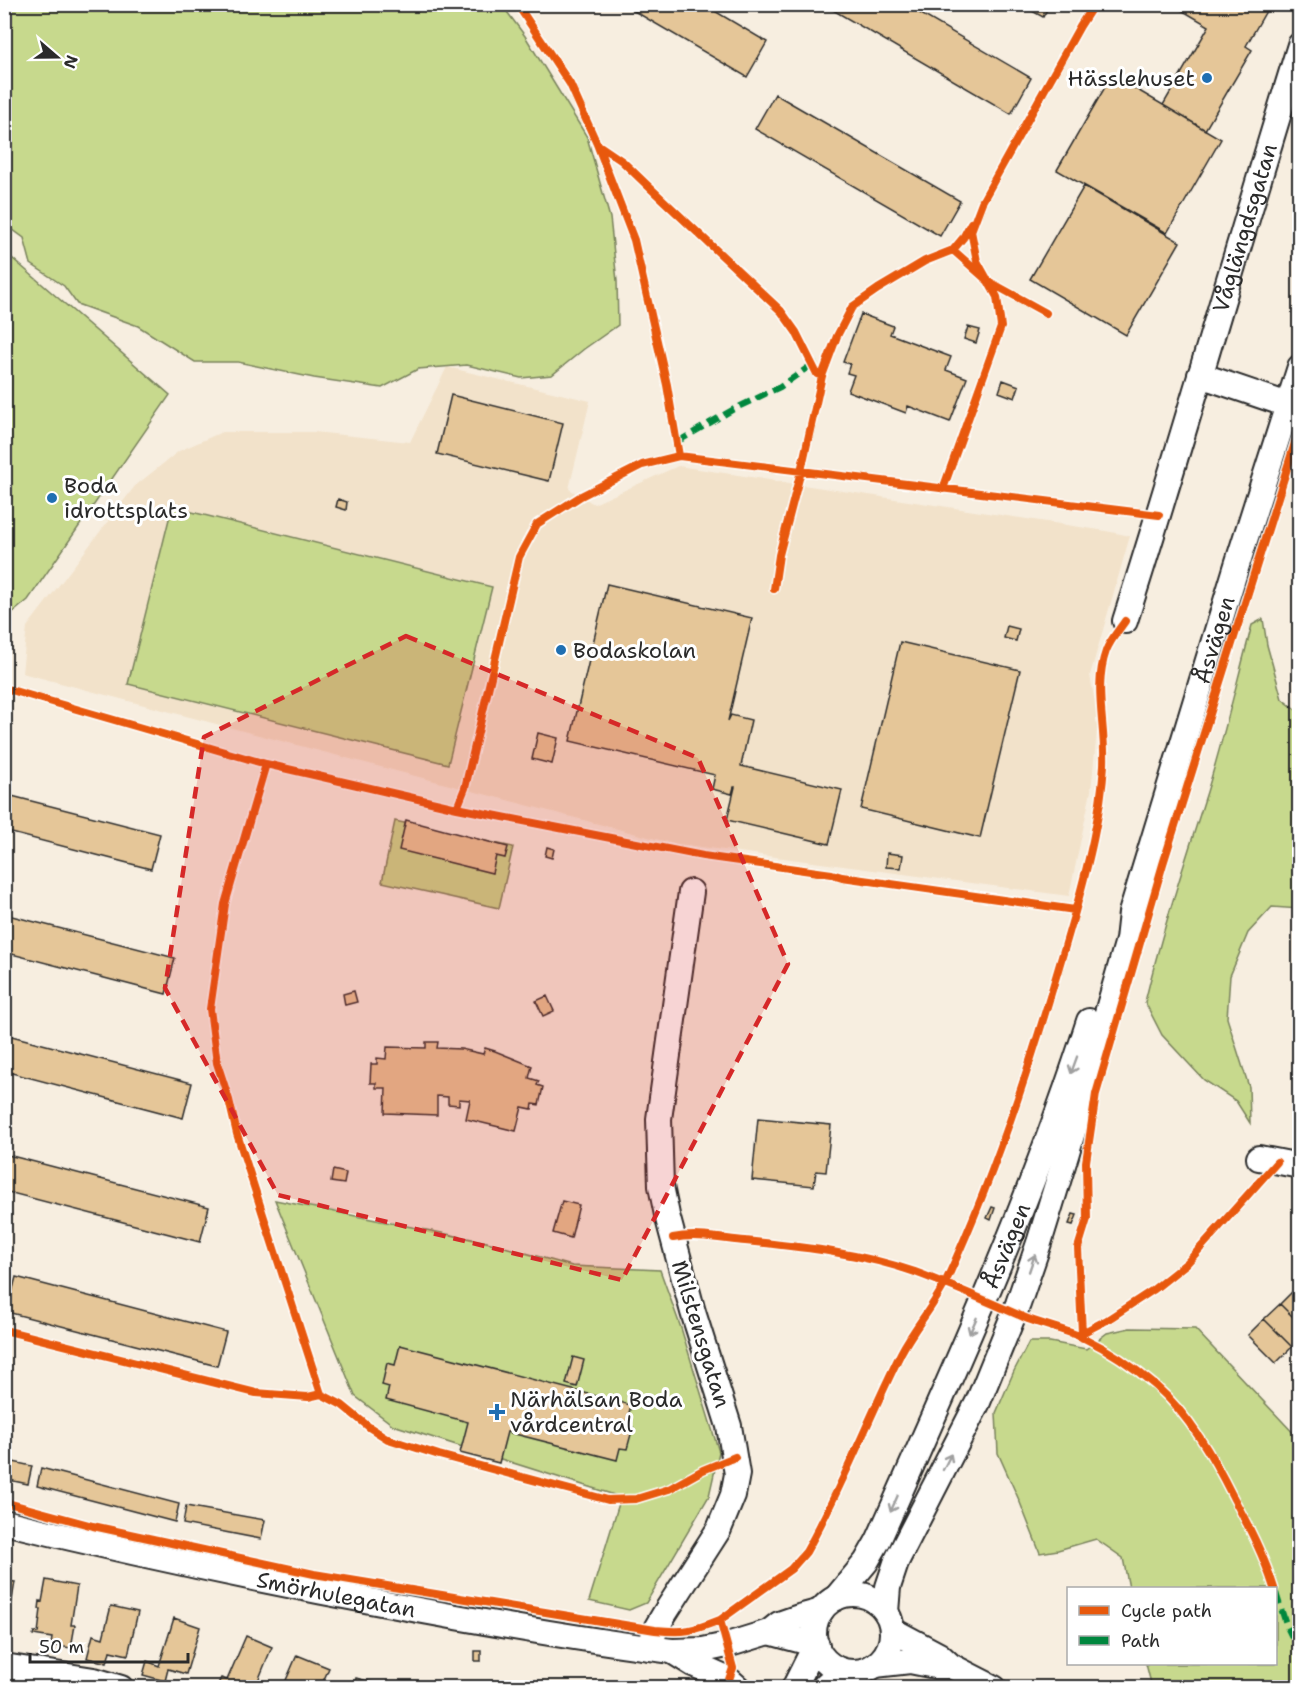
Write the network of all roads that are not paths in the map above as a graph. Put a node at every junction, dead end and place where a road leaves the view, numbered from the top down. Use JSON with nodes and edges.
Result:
{"nodes":[{"id":1,"x":1299,"y":45,"type":"edge"},
{"id":2,"x":1299,"y":367,"type":"edge"},
{"id":3,"x":1200,"y":375,"type":"junction"},
{"id":4,"x":1288,"y":405,"type":"junction"},
{"id":5,"x":1125,"y":621,"type":"dead end"},
{"id":6,"x":691,"y":892,"type":"dead end"},
{"id":7,"x":1131,"y":913,"type":"junction"},
{"id":8,"x":1259,"y":1158,"type":"dead end"},
{"id":9,"x":1299,"y":1166,"type":"edge"},
{"id":10,"x":4,"y":1522,"type":"edge"},
{"id":11,"x":829,"y":1605,"type":"junction"},
{"id":12,"x":889,"y":1621,"type":"junction"},
{"id":13,"x":769,"y":1632,"type":"junction"},
{"id":14,"x":817,"y":1647,"type":"junction"},
{"id":15,"x":661,"y":1650,"type":"junction"},
{"id":16,"x":4,"y":1666,"type":"edge"},
{"id":17,"x":951,"y":1666,"type":"junction"},
{"id":18,"x":865,"y":1668,"type":"junction"},
{"id":19,"x":121,"y":1688,"type":"edge"},
{"id":20,"x":738,"y":1688,"type":"edge"},
{"id":21,"x":794,"y":1688,"type":"edge"},
{"id":22,"x":823,"y":1688,"type":"edge"},
{"id":23,"x":994,"y":1688,"type":"edge"}],
"edges":[{"from":1,"to":3,"type":"street","name":"Våglängdsgatan"},
{"from":2,"to":4,"type":"street","name":"Åsvägen"},
{"from":3,"to":4,"type":"street"},
{"from":3,"to":5,"type":"street","name":"Våglängdsgatan"},
{"from":4,"to":7,"type":"street","name":"Åsvägen"},
{"from":6,"to":15,"type":"street","name":"Milstensgatan"},
{"from":7,"to":11,"type":"street","name":"Åsvägen","one_way":true},
{"from":12,"to":7,"type":"street","name":"Åsvägen","one_way":true},
{"from":8,"to":9,"type":"street"},
{"from":10,"to":15,"type":"street","name":"Smörhulegatan"},
{"from":11,"to":12,"type":"street"},
{"from":11,"to":13,"type":"street","name":"Smörhulegatan"},
{"from":11,"to":14,"type":"street"},
{"from":12,"to":17,"type":"street"},
{"from":12,"to":18,"type":"street"},
{"from":13,"to":14,"type":"street"},
{"from":13,"to":15,"type":"street","name":"Smörhulegatan"},
{"from":14,"to":18,"type":"street"},
{"from":14,"to":21,"type":"street"},
{"from":15,"to":20,"type":"street","name":"Smörhulegatan"},
{"from":16,"to":19,"type":"street"},
{"from":17,"to":18,"type":"street"},
{"from":17,"to":23,"type":"street"},
{"from":18,"to":22,"type":"street"}]}
